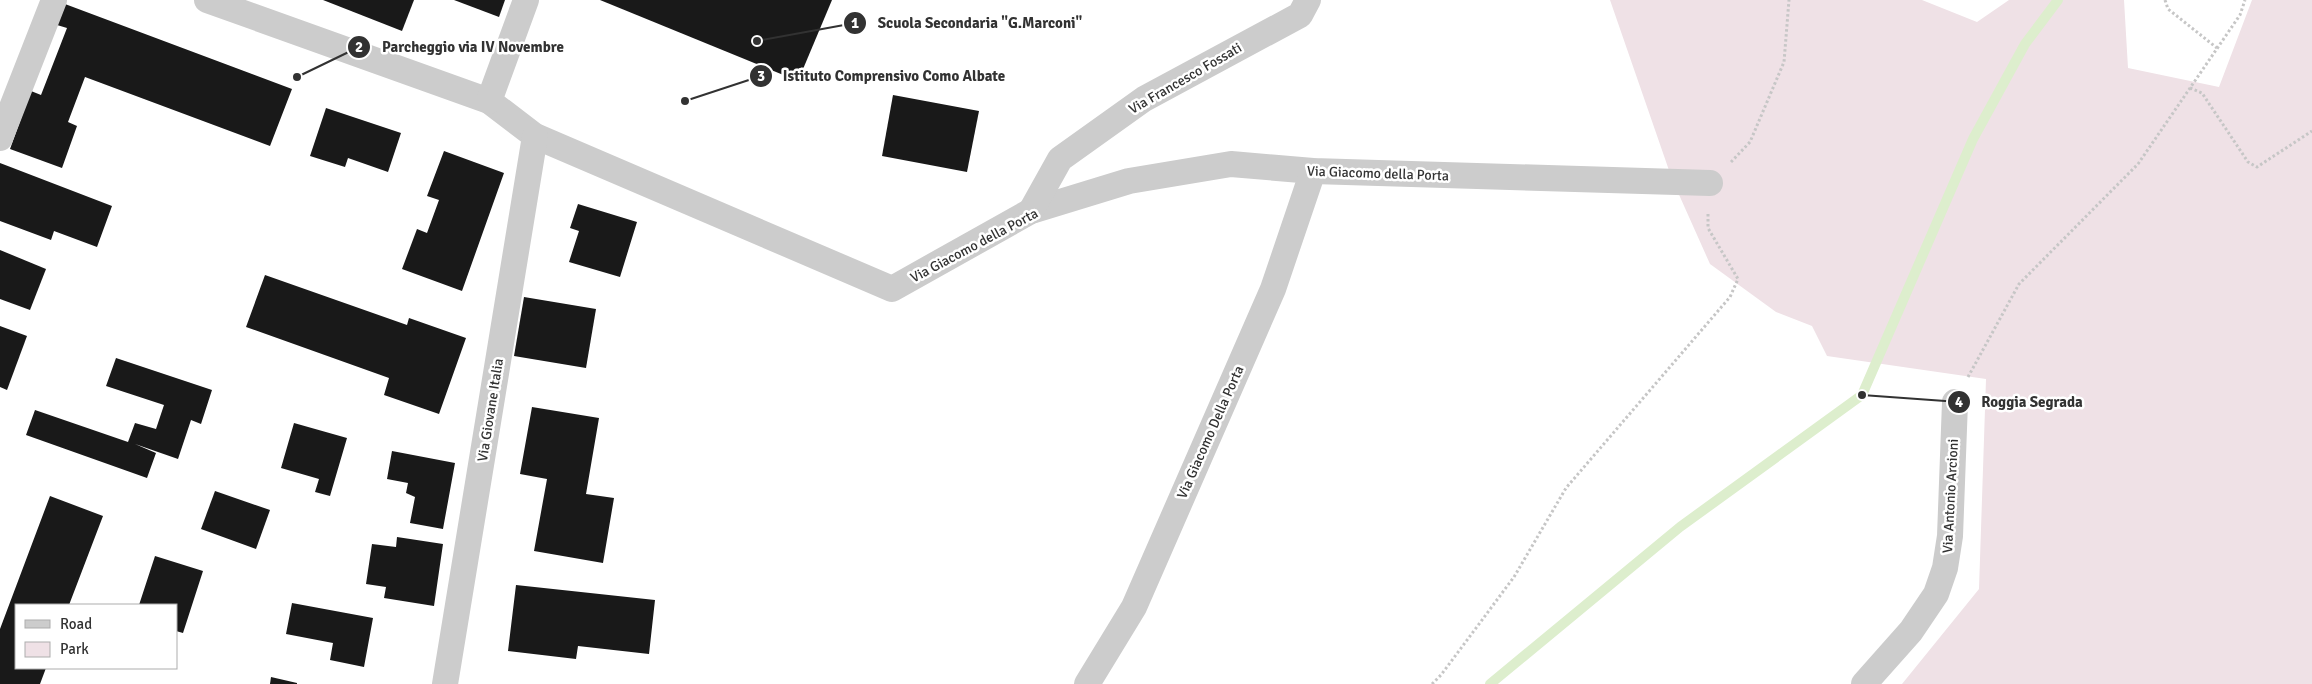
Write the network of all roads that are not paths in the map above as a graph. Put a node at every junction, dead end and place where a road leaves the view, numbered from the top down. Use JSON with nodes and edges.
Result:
{"nodes":[{"id":1,"x":54,"y":0,"type":"edge"},
{"id":2,"x":207,"y":0,"type":"edge"},
{"id":3,"x":526,"y":0,"type":"edge"},
{"id":4,"x":1308,"y":0,"type":"edge"},
{"id":5,"x":489,"y":101,"type":"junction"},
{"id":6,"x":535,"y":136,"type":"junction"},
{"id":7,"x":0,"y":138,"type":"edge"},
{"id":8,"x":1313,"y":171,"type":"junction"},
{"id":9,"x":1710,"y":183,"type":"road end"},
{"id":10,"x":1031,"y":211,"type":"junction"},
{"id":11,"x":1955,"y":402,"type":"road end"},
{"id":12,"x":444,"y":684,"type":"edge"},
{"id":13,"x":1087,"y":684,"type":"edge"},
{"id":14,"x":1864,"y":684,"type":"edge"}],
"edges":[{"from":1,"to":7,"type":"street"},
{"from":2,"to":5,"type":"street"},
{"from":3,"to":5,"type":"street"},
{"from":4,"to":10,"type":"street","name":"Via Francesco Fossati"},
{"from":5,"to":6,"type":"street"},
{"from":6,"to":10,"type":"street","name":"Via Giacomo della Porta"},
{"from":6,"to":12,"type":"street","name":"Via Giovane Italia"},
{"from":8,"to":9,"type":"street","name":"Via Giacomo della Porta"},
{"from":8,"to":10,"type":"street","name":"Via Giacomo della Porta"},
{"from":8,"to":13,"type":"street","name":"Via Giacomo Della Porta"},
{"from":11,"to":14,"type":"street","name":"Via Antonio Arcioni"}]}
